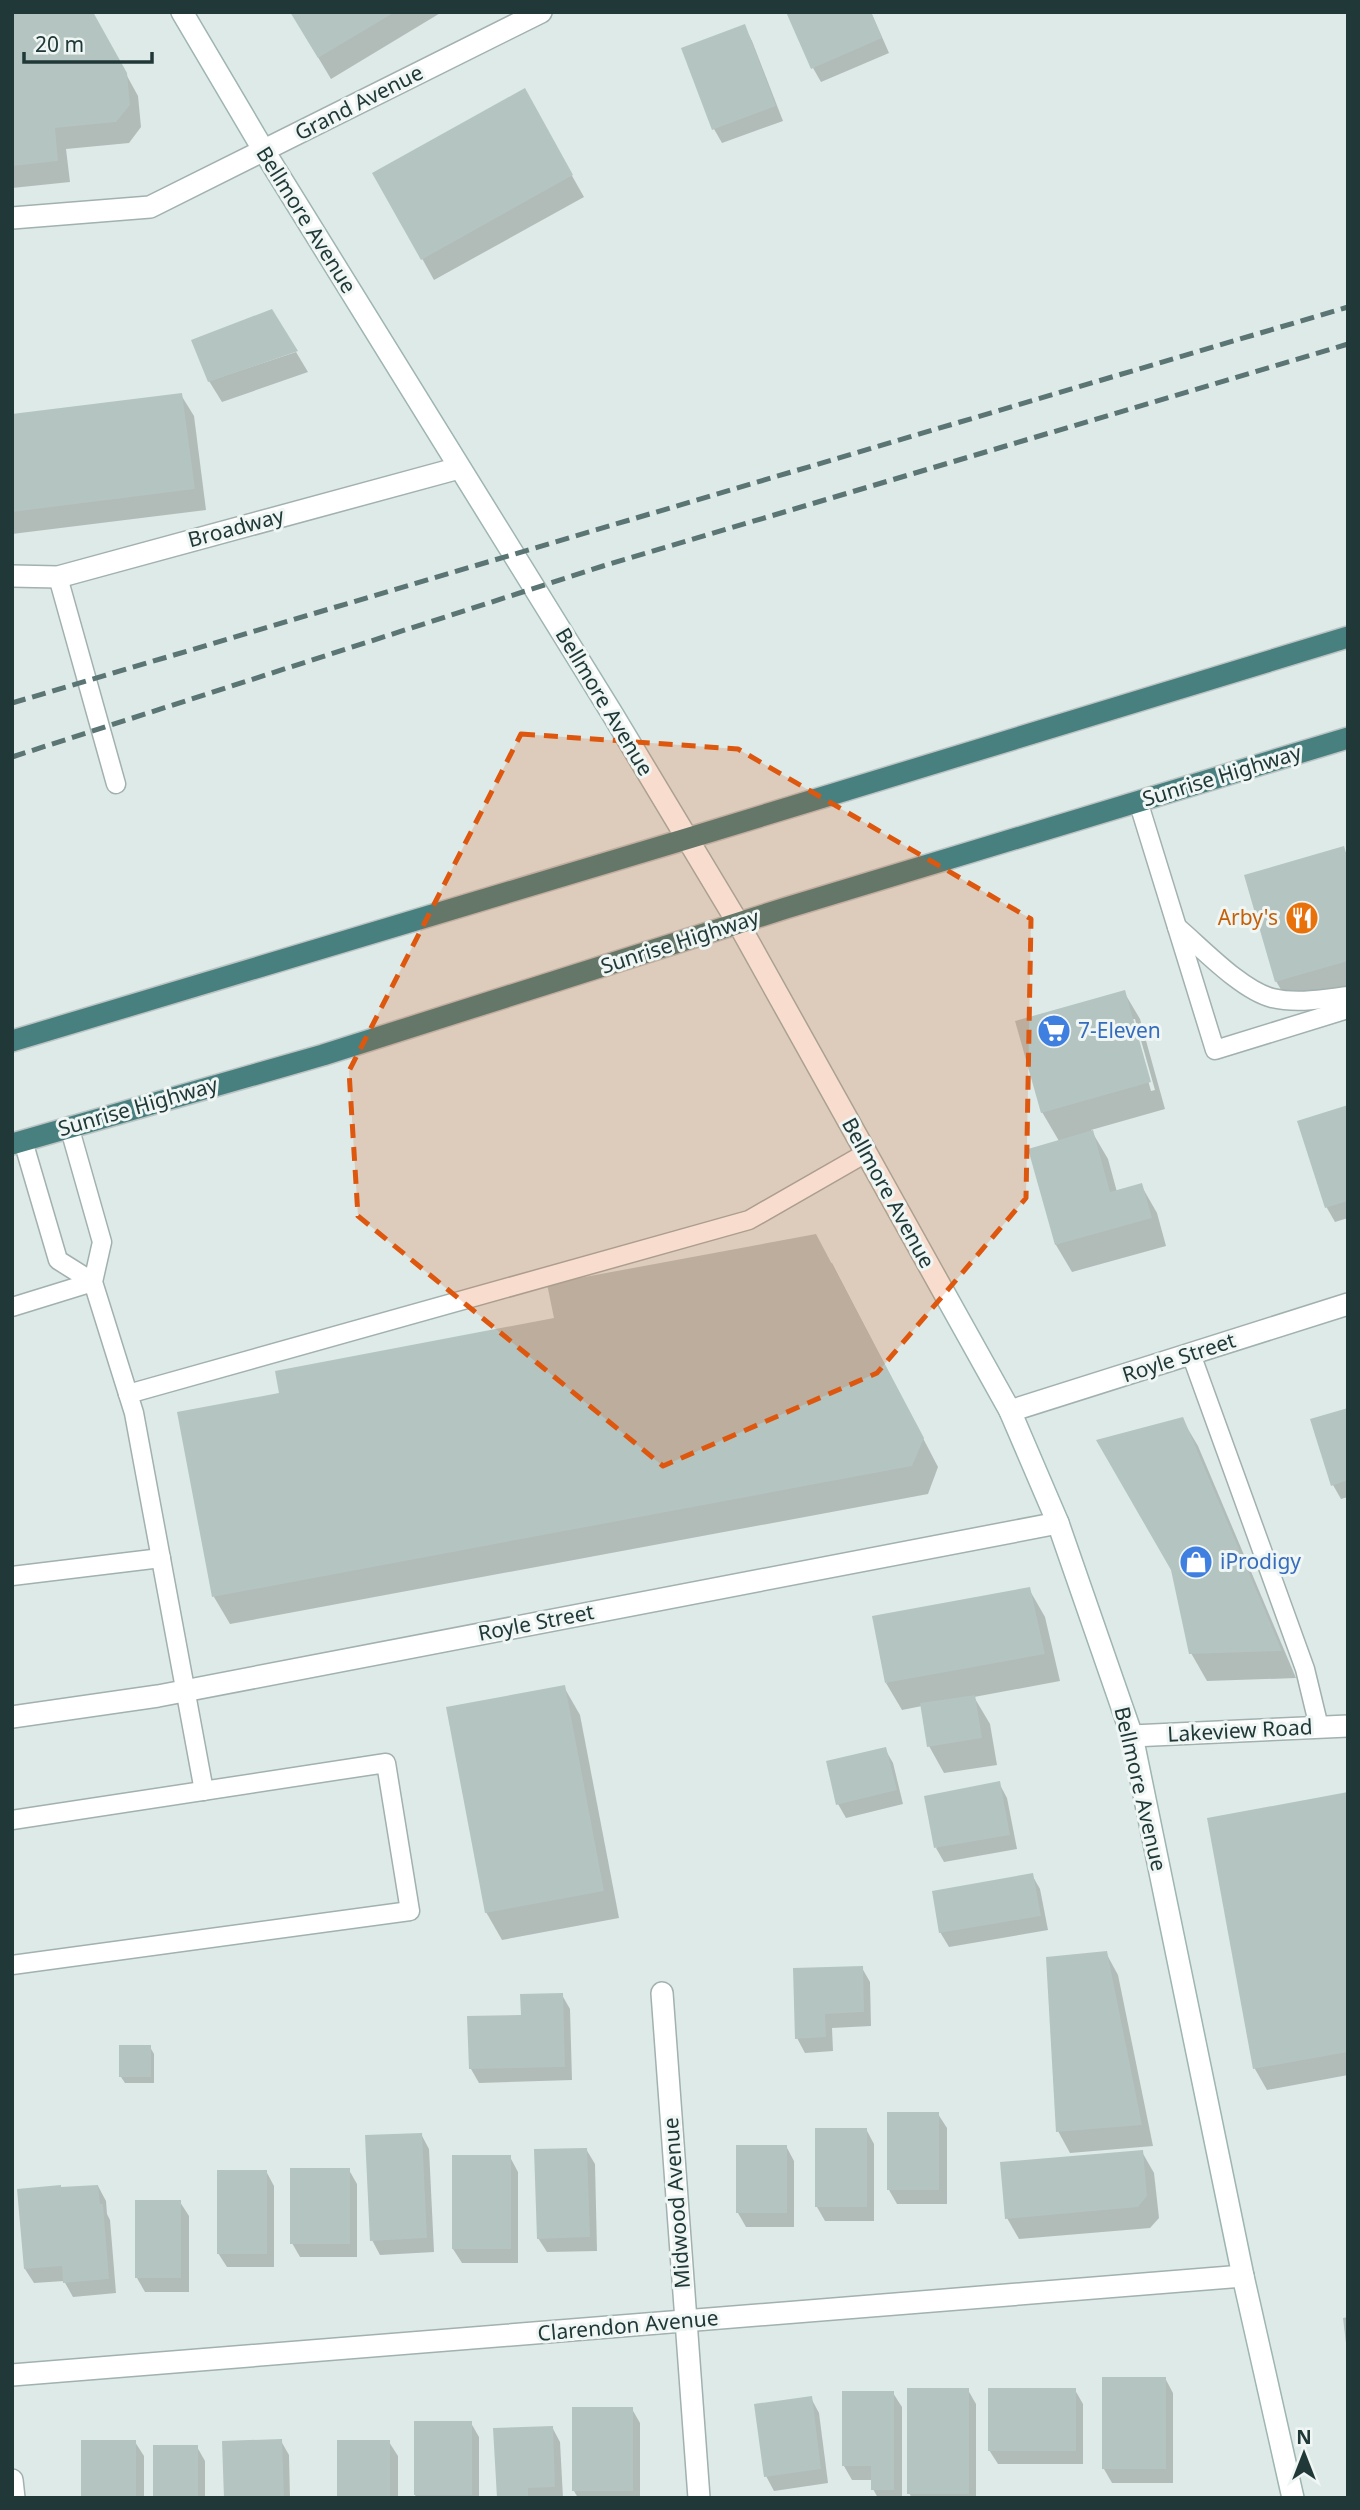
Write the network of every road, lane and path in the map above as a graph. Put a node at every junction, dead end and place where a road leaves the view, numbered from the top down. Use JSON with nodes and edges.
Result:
{"nodes":[{"id":1,"x":182,"y":12,"type":"edge"},
{"id":2,"x":541,"y":12,"type":"edge"},
{"id":3,"x":264,"y":151,"type":"junction"},
{"id":4,"x":12,"y":218,"type":"edge"},
{"id":5,"x":458,"y":468,"type":"junction"},
{"id":6,"x":12,"y":576,"type":"edge"},
{"id":7,"x":58,"y":577,"type":"junction"},
{"id":8,"x":1348,"y":637,"type":"edge"},
{"id":9,"x":1348,"y":738,"type":"edge"},
{"id":10,"x":116,"y":784,"type":"dead end"},
{"id":11,"x":1138,"y":802,"type":"junction"},
{"id":12,"x":687,"y":839,"type":"junction"},
{"id":13,"x":738,"y":923,"type":"junction"},
{"id":14,"x":1177,"y":927,"type":"junction"},
{"id":15,"x":1348,"y":996,"type":"edge"},
{"id":16,"x":1348,"y":1009,"type":"edge"},
{"id":17,"x":12,"y":1041,"type":"edge"},
{"id":18,"x":69,"y":1126,"type":"junction"},
{"id":19,"x":18,"y":1142,"type":"edge"},
{"id":20,"x":866,"y":1153,"type":"junction"},
{"id":21,"x":93,"y":1282,"type":"junction"},
{"id":22,"x":1348,"y":1304,"type":"edge"},
{"id":23,"x":12,"y":1307,"type":"edge"},
{"id":24,"x":1191,"y":1354,"type":"junction"},
{"id":25,"x":128,"y":1394,"type":"junction"},
{"id":26,"x":1010,"y":1411,"type":"junction"},
{"id":27,"x":1058,"y":1523,"type":"junction"},
{"id":28,"x":161,"y":1558,"type":"junction"},
{"id":29,"x":12,"y":1576,"type":"edge"},
{"id":30,"x":186,"y":1690,"type":"junction"},
{"id":31,"x":12,"y":1717,"type":"edge"},
{"id":32,"x":1348,"y":1726,"type":"edge"},
{"id":33,"x":1320,"y":1727,"type":"junction"},
{"id":34,"x":1132,"y":1736,"type":"junction"},
{"id":35,"x":204,"y":1791,"type":"junction"},
{"id":36,"x":12,"y":1820,"type":"edge"},
{"id":37,"x":12,"y":1965,"type":"edge"},
{"id":38,"x":662,"y":1993,"type":"dead end"},
{"id":39,"x":1243,"y":2276,"type":"junction"},
{"id":40,"x":686,"y":2321,"type":"junction"},
{"id":41,"x":12,"y":2375,"type":"edge"},
{"id":42,"x":12,"y":2480,"type":"edge"},
{"id":43,"x":14,"y":2498,"type":"edge"},
{"id":44,"x":699,"y":2498,"type":"edge"},
{"id":45,"x":1293,"y":2498,"type":"edge"}],
"edges":[{"from":1,"to":3,"type":"street","name":"Bellmore Avenue"},
{"from":2,"to":3,"type":"street","name":"Grand Avenue"},
{"from":3,"to":4,"type":"street","name":"Grand Avenue"},
{"from":3,"to":5,"type":"street","name":"Bellmore Avenue"},
{"from":5,"to":7,"type":"street","name":"Broadway"},
{"from":5,"to":12,"type":"street","name":"Bellmore Avenue"},
{"from":6,"to":7,"type":"street","name":"Broadway"},
{"from":7,"to":10,"type":"lane"},
{"from":8,"to":12,"type":"highway"},
{"from":9,"to":11,"type":"highway","name":"Sunrise Highway"},
{"from":11,"to":13,"type":"highway","name":"Sunrise Highway"},
{"from":11,"to":14,"type":"lane"},
{"from":12,"to":13,"type":"street","name":"Bellmore Avenue"},
{"from":12,"to":17,"type":"highway"},
{"from":13,"to":18,"type":"highway","name":"Sunrise Highway"},
{"from":13,"to":20,"type":"street","name":"Bellmore Avenue"},
{"from":14,"to":15,"type":"lane"},
{"from":14,"to":16,"type":"lane"},
{"from":18,"to":19,"type":"highway","name":"Sunrise Highway"},
{"from":18,"to":21,"type":"lane"},
{"from":19,"to":21,"type":"lane"},
{"from":20,"to":25,"type":"lane"},
{"from":20,"to":26,"type":"street","name":"Bellmore Avenue"},
{"from":21,"to":23,"type":"lane"},
{"from":21,"to":25,"type":"lane"},
{"from":22,"to":24,"type":"street","name":"Royle Street"},
{"from":24,"to":26,"type":"street","name":"Royle Street"},
{"from":24,"to":33,"type":"lane"},
{"from":25,"to":28,"type":"lane"},
{"from":26,"to":27,"type":"street","name":"Bellmore Avenue"},
{"from":27,"to":30,"type":"street","name":"Royle Street"},
{"from":27,"to":34,"type":"street","name":"Bellmore Avenue"},
{"from":28,"to":29,"type":"lane"},
{"from":28,"to":30,"type":"lane"},
{"from":30,"to":31,"type":"street","name":"Royle Street"},
{"from":30,"to":35,"type":"lane"},
{"from":32,"to":33,"type":"street","name":"Lakeview Road"},
{"from":33,"to":34,"type":"street","name":"Lakeview Road"},
{"from":34,"to":39,"type":"street","name":"Bellmore Avenue"},
{"from":35,"to":36,"type":"lane"},
{"from":35,"to":37,"type":"lane"},
{"from":38,"to":40,"type":"street","name":"Midwood Avenue"},
{"from":39,"to":40,"type":"street","name":"Clarendon Avenue"},
{"from":39,"to":45,"type":"street","name":"Bellmore Avenue"},
{"from":40,"to":41,"type":"street","name":"Clarendon Avenue"},
{"from":40,"to":44,"type":"street","name":"Midwood Avenue"},
{"from":42,"to":43,"type":"street"}]}
